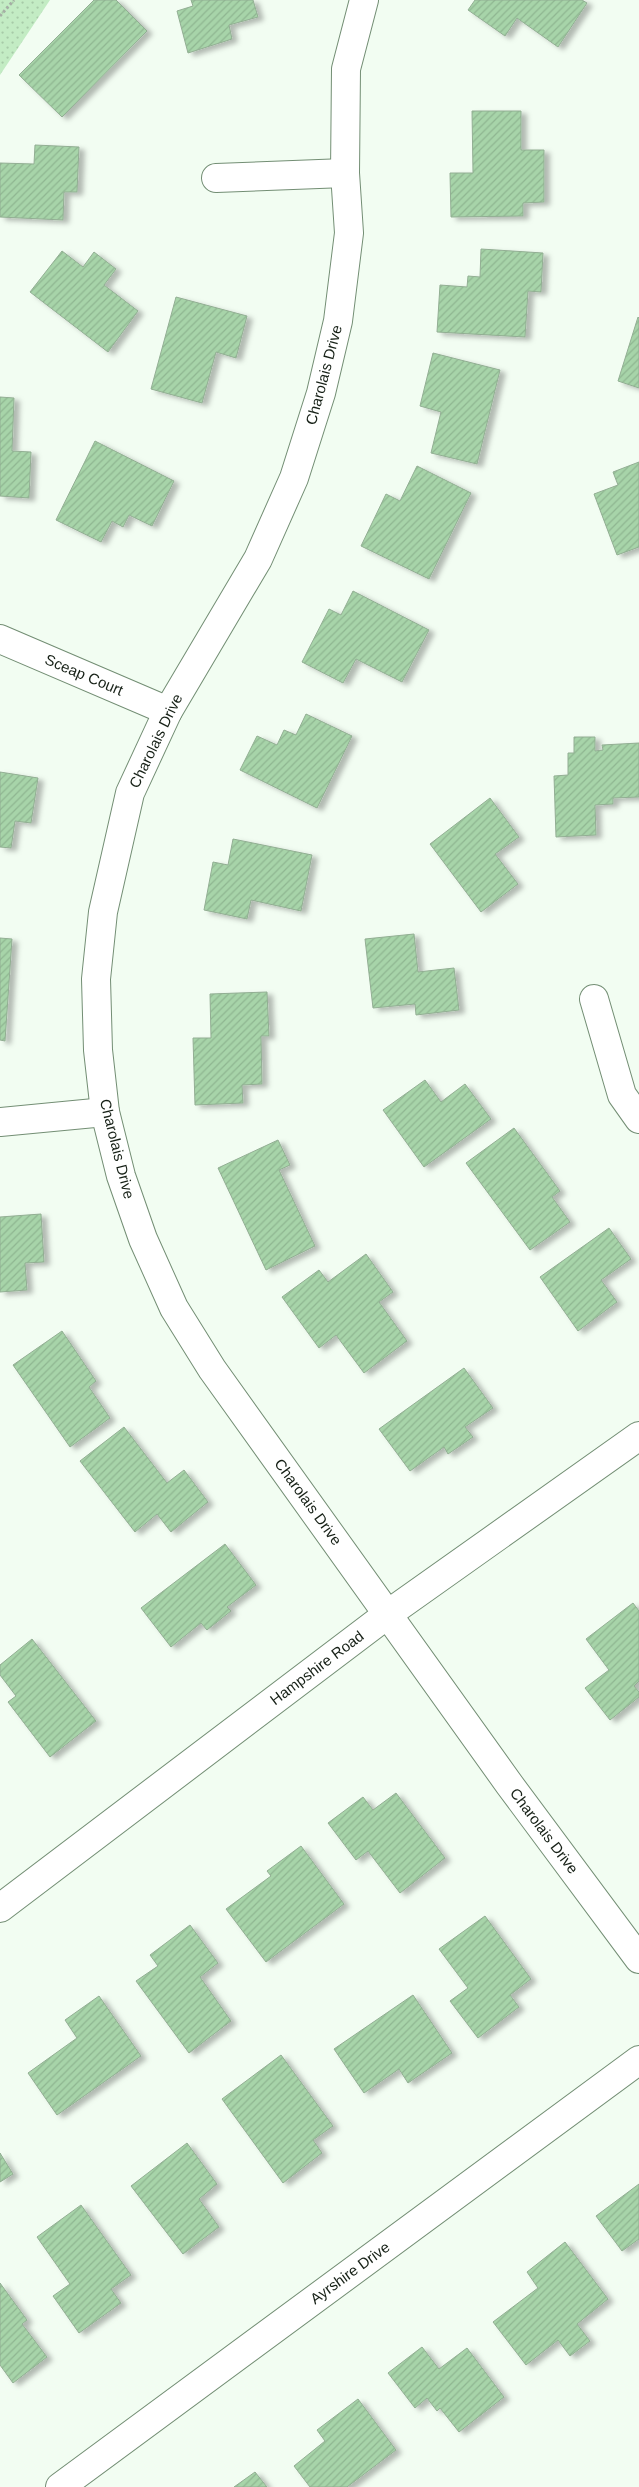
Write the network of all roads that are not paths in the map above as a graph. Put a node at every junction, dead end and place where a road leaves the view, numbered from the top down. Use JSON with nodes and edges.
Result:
{"nodes":[{"id":1,"x":364,"y":0,"type":"edge"},
{"id":2,"x":345,"y":173,"type":"junction"},
{"id":3,"x":216,"y":178,"type":"dead end"},
{"id":4,"x":0,"y":639,"type":"edge"},
{"id":5,"x":168,"y":712,"type":"junction"},
{"id":6,"x":594,"y":999,"type":"dead end"},
{"id":7,"x":105,"y":1112,"type":"junction"},
{"id":8,"x":639,"y":1119,"type":"edge"},
{"id":9,"x":0,"y":1122,"type":"edge"},
{"id":10,"x":639,"y":1436,"type":"edge"},
{"id":11,"x":388,"y":1614,"type":"junction"},
{"id":12,"x":3,"y":1899,"type":"edge"},
{"id":13,"x":639,"y":1959,"type":"edge"},
{"id":14,"x":639,"y":2060,"type":"edge"},
{"id":15,"x":60,"y":2487,"type":"edge"}],
"edges":[{"from":1,"to":2,"type":"street","name":"Charolais Drive"},
{"from":2,"to":3,"type":"street"},
{"from":2,"to":5,"type":"street","name":"Charolais Drive"},
{"from":4,"to":5,"type":"street","name":"Sceap Court"},
{"from":5,"to":7,"type":"street","name":"Charolais Drive"},
{"from":6,"to":8,"type":"street"},
{"from":7,"to":9,"type":"street"},
{"from":7,"to":11,"type":"street","name":"Charolais Drive"},
{"from":10,"to":11,"type":"street","name":"Hampshire Road"},
{"from":11,"to":12,"type":"street","name":"Hampshire Road"},
{"from":11,"to":13,"type":"street","name":"Charolais Drive"},
{"from":14,"to":15,"type":"street","name":"Ayrshire Drive"}]}
